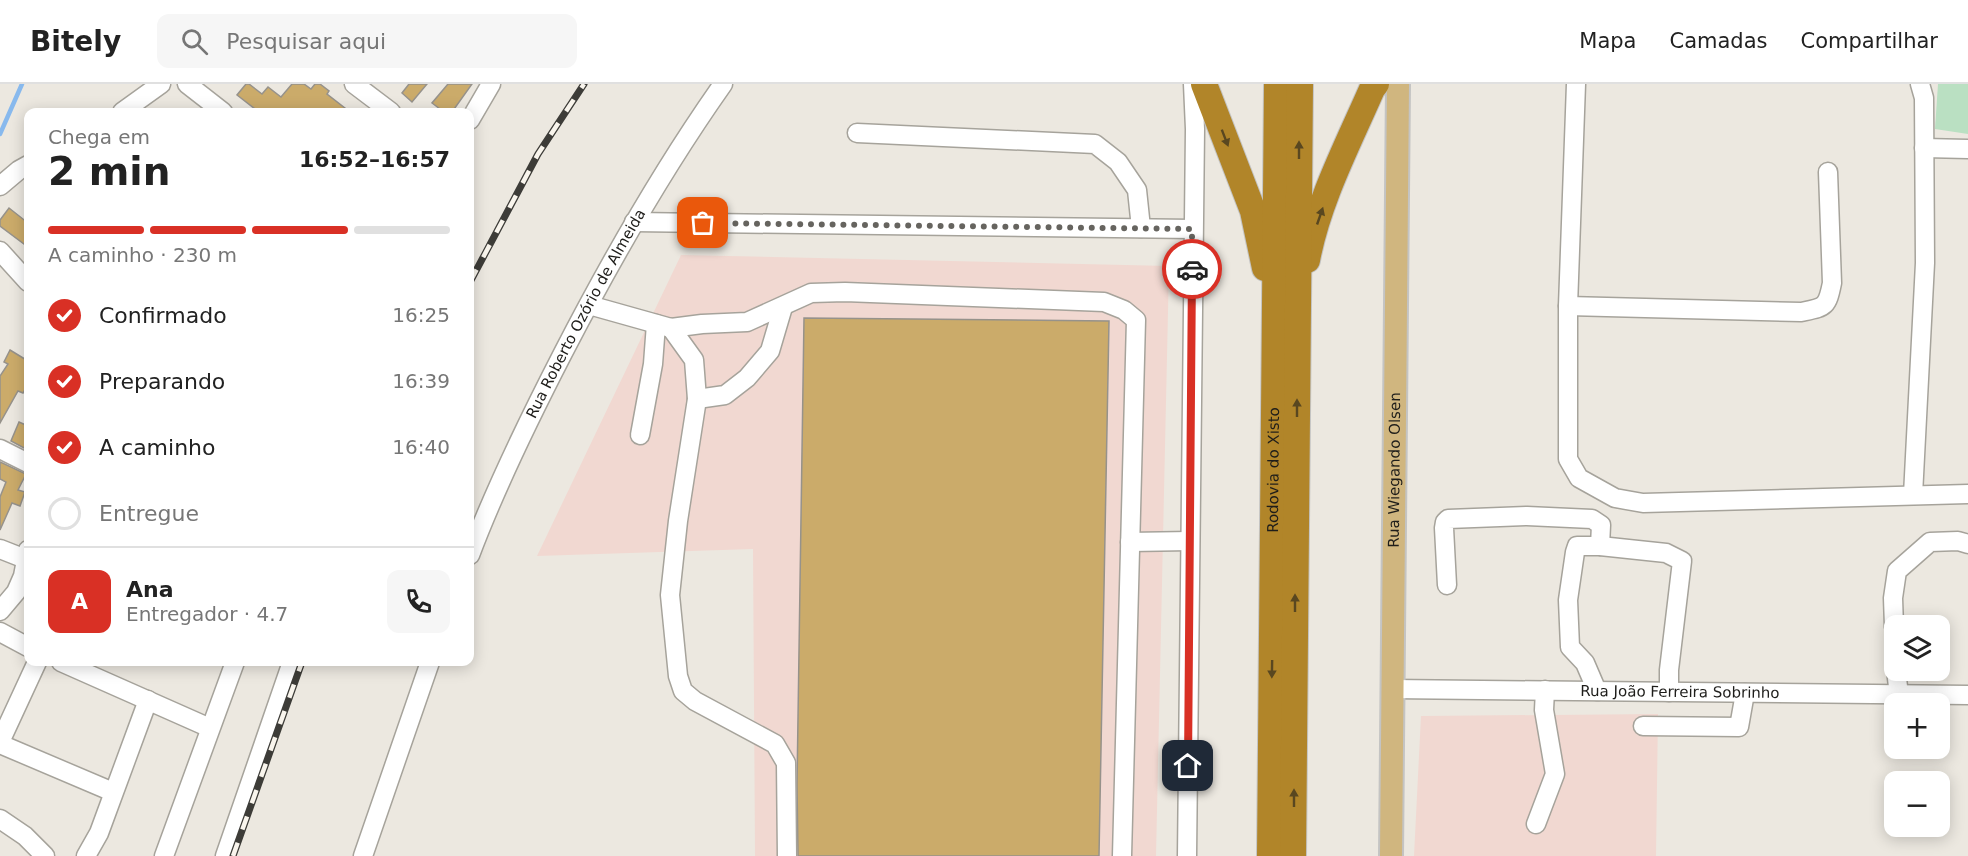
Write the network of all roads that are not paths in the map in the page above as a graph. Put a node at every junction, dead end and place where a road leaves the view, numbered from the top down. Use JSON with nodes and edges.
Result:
{"nodes":[{"id":1,"x":161,"y":84,"type":"edge"},
{"id":2,"x":187,"y":84,"type":"edge"},
{"id":3,"x":354,"y":84,"type":"edge"},
{"id":4,"x":491,"y":84,"type":"edge"},
{"id":5,"x":723,"y":84,"type":"edge"},
{"id":6,"x":1181,"y":84,"type":"edge"},
{"id":7,"x":1193,"y":84,"type":"edge"},
{"id":8,"x":1204,"y":84,"type":"edge"},
{"id":9,"x":1277,"y":84,"type":"edge"},
{"id":10,"x":1300,"y":84,"type":"edge"},
{"id":11,"x":1376,"y":84,"type":"edge"},
{"id":12,"x":1398,"y":84,"type":"edge"},
{"id":13,"x":1576,"y":84,"type":"edge"},
{"id":14,"x":1920,"y":84,"type":"edge"},
{"id":15,"x":128,"y":108,"type":"edge"},
{"id":16,"x":218,"y":108,"type":"edge"},
{"id":17,"x":386,"y":108,"type":"edge"},
{"id":18,"x":474,"y":113,"type":"edge"},
{"id":19,"x":856,"y":133,"type":"dead end"},
{"id":20,"x":1924,"y":148,"type":"junction"},
{"id":21,"x":1968,"y":149,"type":"edge"},
{"id":22,"x":24,"y":171,"type":"edge"},
{"id":23,"x":1828,"y":172,"type":"dead end"},
{"id":24,"x":0,"y":186,"type":"edge"},
{"id":25,"x":634,"y":222,"type":"junction"},
{"id":26,"x":1141,"y":228,"type":"junction"},
{"id":27,"x":1192,"y":229,"type":"junction"},
{"id":28,"x":0,"y":251,"type":"edge"},
{"id":29,"x":24,"y":278,"type":"edge"},
{"id":30,"x":589,"y":304,"type":"junction"},
{"id":31,"x":1568,"y":306,"type":"junction"},
{"id":32,"x":783,"y":307,"type":"junction"},
{"id":33,"x":1286,"y":315,"type":"junction"},
{"id":34,"x":664,"y":326,"type":"junction"},
{"id":35,"x":697,"y":399,"type":"junction"},
{"id":36,"x":640,"y":435,"type":"dead end"},
{"id":37,"x":0,"y":450,"type":"edge"},
{"id":38,"x":24,"y":461,"type":"edge"},
{"id":39,"x":1968,"y":494,"type":"edge"},
{"id":40,"x":1913,"y":495,"type":"junction"},
{"id":41,"x":1190,"y":541,"type":"junction"},
{"id":42,"x":1130,"y":542,"type":"junction"},
{"id":43,"x":1968,"y":543,"type":"edge"},
{"id":44,"x":474,"y":545,"type":"edge"},
{"id":45,"x":1600,"y":546,"type":"junction"},
{"id":46,"x":0,"y":549,"type":"edge"},
{"id":47,"x":24,"y":555,"type":"edge"},
{"id":48,"x":24,"y":568,"type":"edge"},
{"id":49,"x":1447,"y":585,"type":"dead end"},
{"id":50,"x":0,"y":610,"type":"edge"},
{"id":51,"x":1894,"y":615,"type":"edge"},
{"id":52,"x":0,"y":632,"type":"edge"},
{"id":53,"x":24,"y":644,"type":"edge"},
{"id":54,"x":36,"y":666,"type":"edge"},
{"id":55,"x":70,"y":666,"type":"edge"},
{"id":56,"x":233,"y":666,"type":"edge"},
{"id":57,"x":291,"y":666,"type":"edge"},
{"id":58,"x":429,"y":666,"type":"edge"},
{"id":59,"x":1392,"y":688,"type":"junction"},
{"id":60,"x":1545,"y":690,"type":"junction"},
{"id":61,"x":1597,"y":691,"type":"junction"},
{"id":62,"x":1669,"y":692,"type":"junction"},
{"id":63,"x":1745,"y":693,"type":"junction"},
{"id":64,"x":1884,"y":694,"type":"edge"},
{"id":65,"x":1950,"y":695,"type":"edge"},
{"id":66,"x":1968,"y":695,"type":"edge"},
{"id":67,"x":148,"y":700,"type":"junction"},
{"id":68,"x":1643,"y":726,"type":"dead end"},
{"id":69,"x":210,"y":728,"type":"junction"},
{"id":70,"x":0,"y":743,"type":"edge"},
{"id":71,"x":113,"y":792,"type":"junction"},
{"id":72,"x":0,"y":819,"type":"edge"},
{"id":73,"x":1536,"y":824,"type":"dead end"},
{"id":74,"x":45,"y":856,"type":"edge"},
{"id":75,"x":86,"y":856,"type":"edge"},
{"id":76,"x":164,"y":856,"type":"edge"},
{"id":77,"x":225,"y":856,"type":"edge"},
{"id":78,"x":363,"y":856,"type":"edge"},
{"id":79,"x":788,"y":856,"type":"edge"},
{"id":80,"x":1122,"y":856,"type":"edge"},
{"id":81,"x":1187,"y":856,"type":"edge"},
{"id":82,"x":1270,"y":856,"type":"edge"},
{"id":83,"x":1293,"y":856,"type":"edge"},
{"id":84,"x":1391,"y":856,"type":"edge"}],
"edges":[{"from":1,"to":15,"type":"street"},
{"from":2,"to":16,"type":"street"},
{"from":3,"to":17,"type":"street"},
{"from":4,"to":18,"type":"street"},
{"from":5,"to":25,"type":"street","name":"Rua Roberto Ozório de Almeida"},
{"from":6,"to":27,"type":"street"},
{"from":7,"to":27,"type":"street"},
{"from":8,"to":33,"type":"highway","one_way":true},
{"from":9,"to":33,"type":"highway","name":"Rodovia do Xisto"},
{"from":33,"to":10,"type":"highway","name":"Rodovia do Xisto","one_way":true},
{"from":33,"to":11,"type":"highway","one_way":true},
{"from":12,"to":59,"type":"main road","name":"Rua Wiegando Olsen"},
{"from":13,"to":31,"type":"street"},
{"from":14,"to":20,"type":"street"},
{"from":19,"to":26,"type":"street"},
{"from":20,"to":21,"type":"street"},
{"from":20,"to":40,"type":"street"},
{"from":22,"to":24,"type":"street"},
{"from":23,"to":31,"type":"street"},
{"from":25,"to":26,"type":"street"},
{"from":25,"to":30,"type":"street","name":"Rua Roberto Ozório de Almeida"},
{"from":26,"to":27,"type":"street"},
{"from":27,"to":41,"type":"street"},
{"from":28,"to":29,"type":"street"},
{"from":30,"to":34,"type":"street"},
{"from":30,"to":44,"type":"street","name":"Rua Roberto Ozório de Almeida"},
{"from":31,"to":40,"type":"street"},
{"from":32,"to":34,"type":"street"},
{"from":32,"to":35,"type":"street"},
{"from":32,"to":42,"type":"street"},
{"from":33,"to":82,"type":"highway","name":"Rodovia do Xisto","one_way":true},
{"from":83,"to":33,"type":"highway","name":"Rodovia do Xisto","one_way":true},
{"from":34,"to":35,"type":"street"},
{"from":34,"to":36,"type":"street"},
{"from":35,"to":79,"type":"street"},
{"from":37,"to":38,"type":"street"},
{"from":39,"to":40,"type":"street"},
{"from":41,"to":42,"type":"street"},
{"from":41,"to":81,"type":"street"},
{"from":42,"to":80,"type":"street"},
{"from":43,"to":51,"type":"street"},
{"from":45,"to":49,"type":"street"},
{"from":45,"to":61,"type":"street"},
{"from":45,"to":62,"type":"street"},
{"from":46,"to":47,"type":"street"},
{"from":48,"to":50,"type":"street"},
{"from":52,"to":53,"type":"street"},
{"from":54,"to":70,"type":"street"},
{"from":55,"to":67,"type":"street"},
{"from":56,"to":69,"type":"street"},
{"from":57,"to":77,"type":"street"},
{"from":58,"to":78,"type":"street"},
{"from":59,"to":60,"type":"street","name":"Rua João Ferreira Sobrinho"},
{"from":59,"to":84,"type":"main road","name":"Rua Wiegando Olsen"},
{"from":60,"to":61,"type":"street","name":"Rua João Ferreira Sobrinho"},
{"from":60,"to":73,"type":"street"},
{"from":61,"to":62,"type":"street","name":"Rua João Ferreira Sobrinho"},
{"from":62,"to":63,"type":"street","name":"Rua João Ferreira Sobrinho"},
{"from":63,"to":64,"type":"street","name":"Rua João Ferreira Sobrinho"},
{"from":63,"to":68,"type":"street"},
{"from":65,"to":66,"type":"street","name":"Rua João Ferreira Sobrinho"},
{"from":67,"to":69,"type":"street"},
{"from":67,"to":71,"type":"street"},
{"from":69,"to":76,"type":"street"},
{"from":70,"to":71,"type":"street"},
{"from":71,"to":75,"type":"street"},
{"from":72,"to":74,"type":"street"}]}
